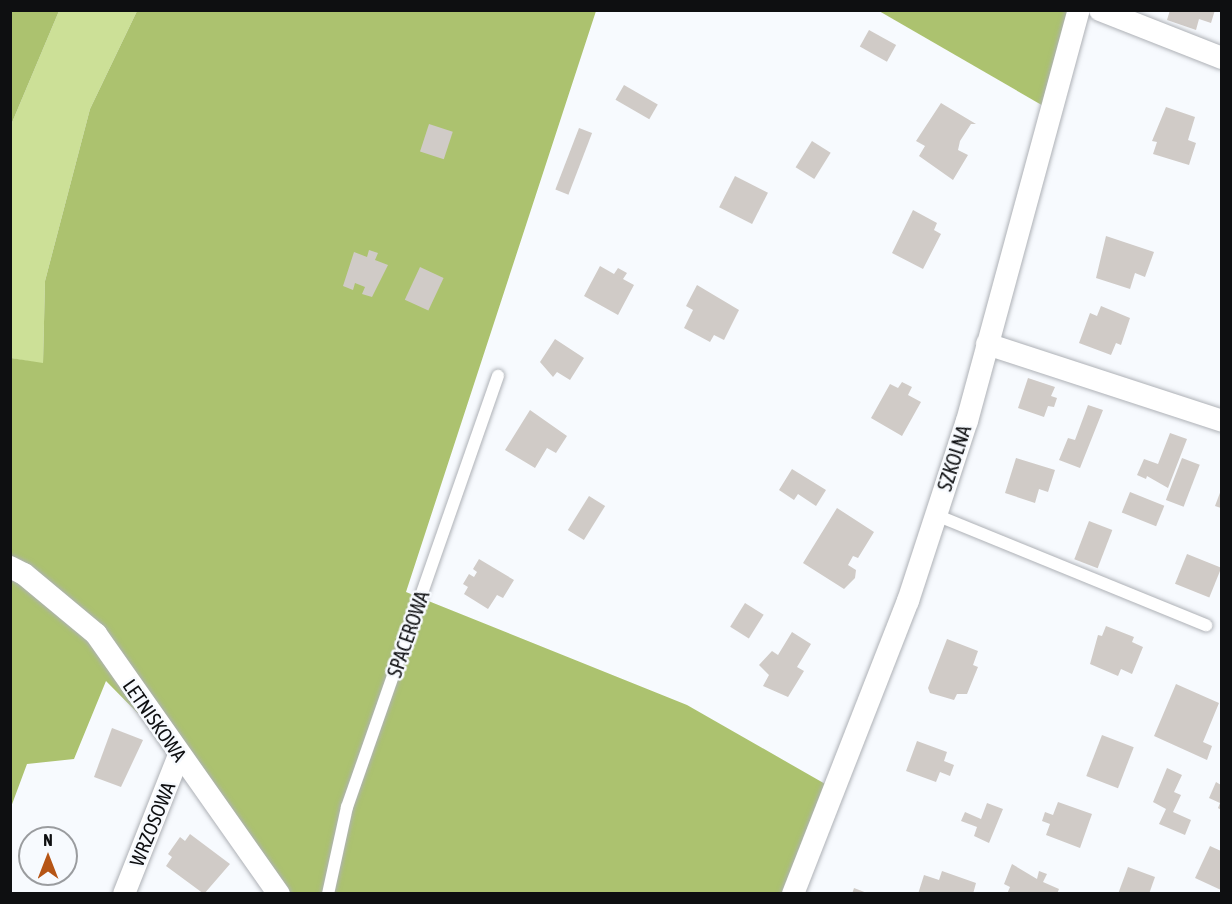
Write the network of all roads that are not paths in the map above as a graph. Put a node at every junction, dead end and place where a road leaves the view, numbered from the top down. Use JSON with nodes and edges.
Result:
{"nodes":[{"id":1,"x":1079,"y":10,"type":"edge"},
{"id":2,"x":1100,"y":10,"type":"edge"},
{"id":3,"x":1221,"y":58,"type":"edge"},
{"id":4,"x":987,"y":344,"type":"junction"},
{"id":5,"x":498,"y":376,"type":"dead end"},
{"id":6,"x":1221,"y":421,"type":"edge"},
{"id":7,"x":936,"y":515,"type":"junction"},
{"id":8,"x":10,"y":567,"type":"edge"},
{"id":9,"x":1206,"y":625,"type":"dead end"},
{"id":10,"x":179,"y":755,"type":"junction"},
{"id":11,"x":124,"y":894,"type":"edge"},
{"id":12,"x":279,"y":894,"type":"edge"},
{"id":13,"x":328,"y":894,"type":"edge"},
{"id":14,"x":793,"y":894,"type":"edge"}],
"edges":[{"from":1,"to":4,"type":"street","name":"SZKOLNA"},
{"from":2,"to":3,"type":"street"},
{"from":4,"to":6,"type":"street"},
{"from":4,"to":7,"type":"street","name":"SZKOLNA"},
{"from":5,"to":13,"type":"lane","name":"SPACEROWA"},
{"from":7,"to":9,"type":"lane"},
{"from":7,"to":14,"type":"street","name":"SZKOLNA"},
{"from":8,"to":10,"type":"street","name":"LETNISKOWA"},
{"from":10,"to":11,"type":"street","name":"WRZOSOWA"},
{"from":10,"to":12,"type":"street","name":"LETNISKOWA"}]}
